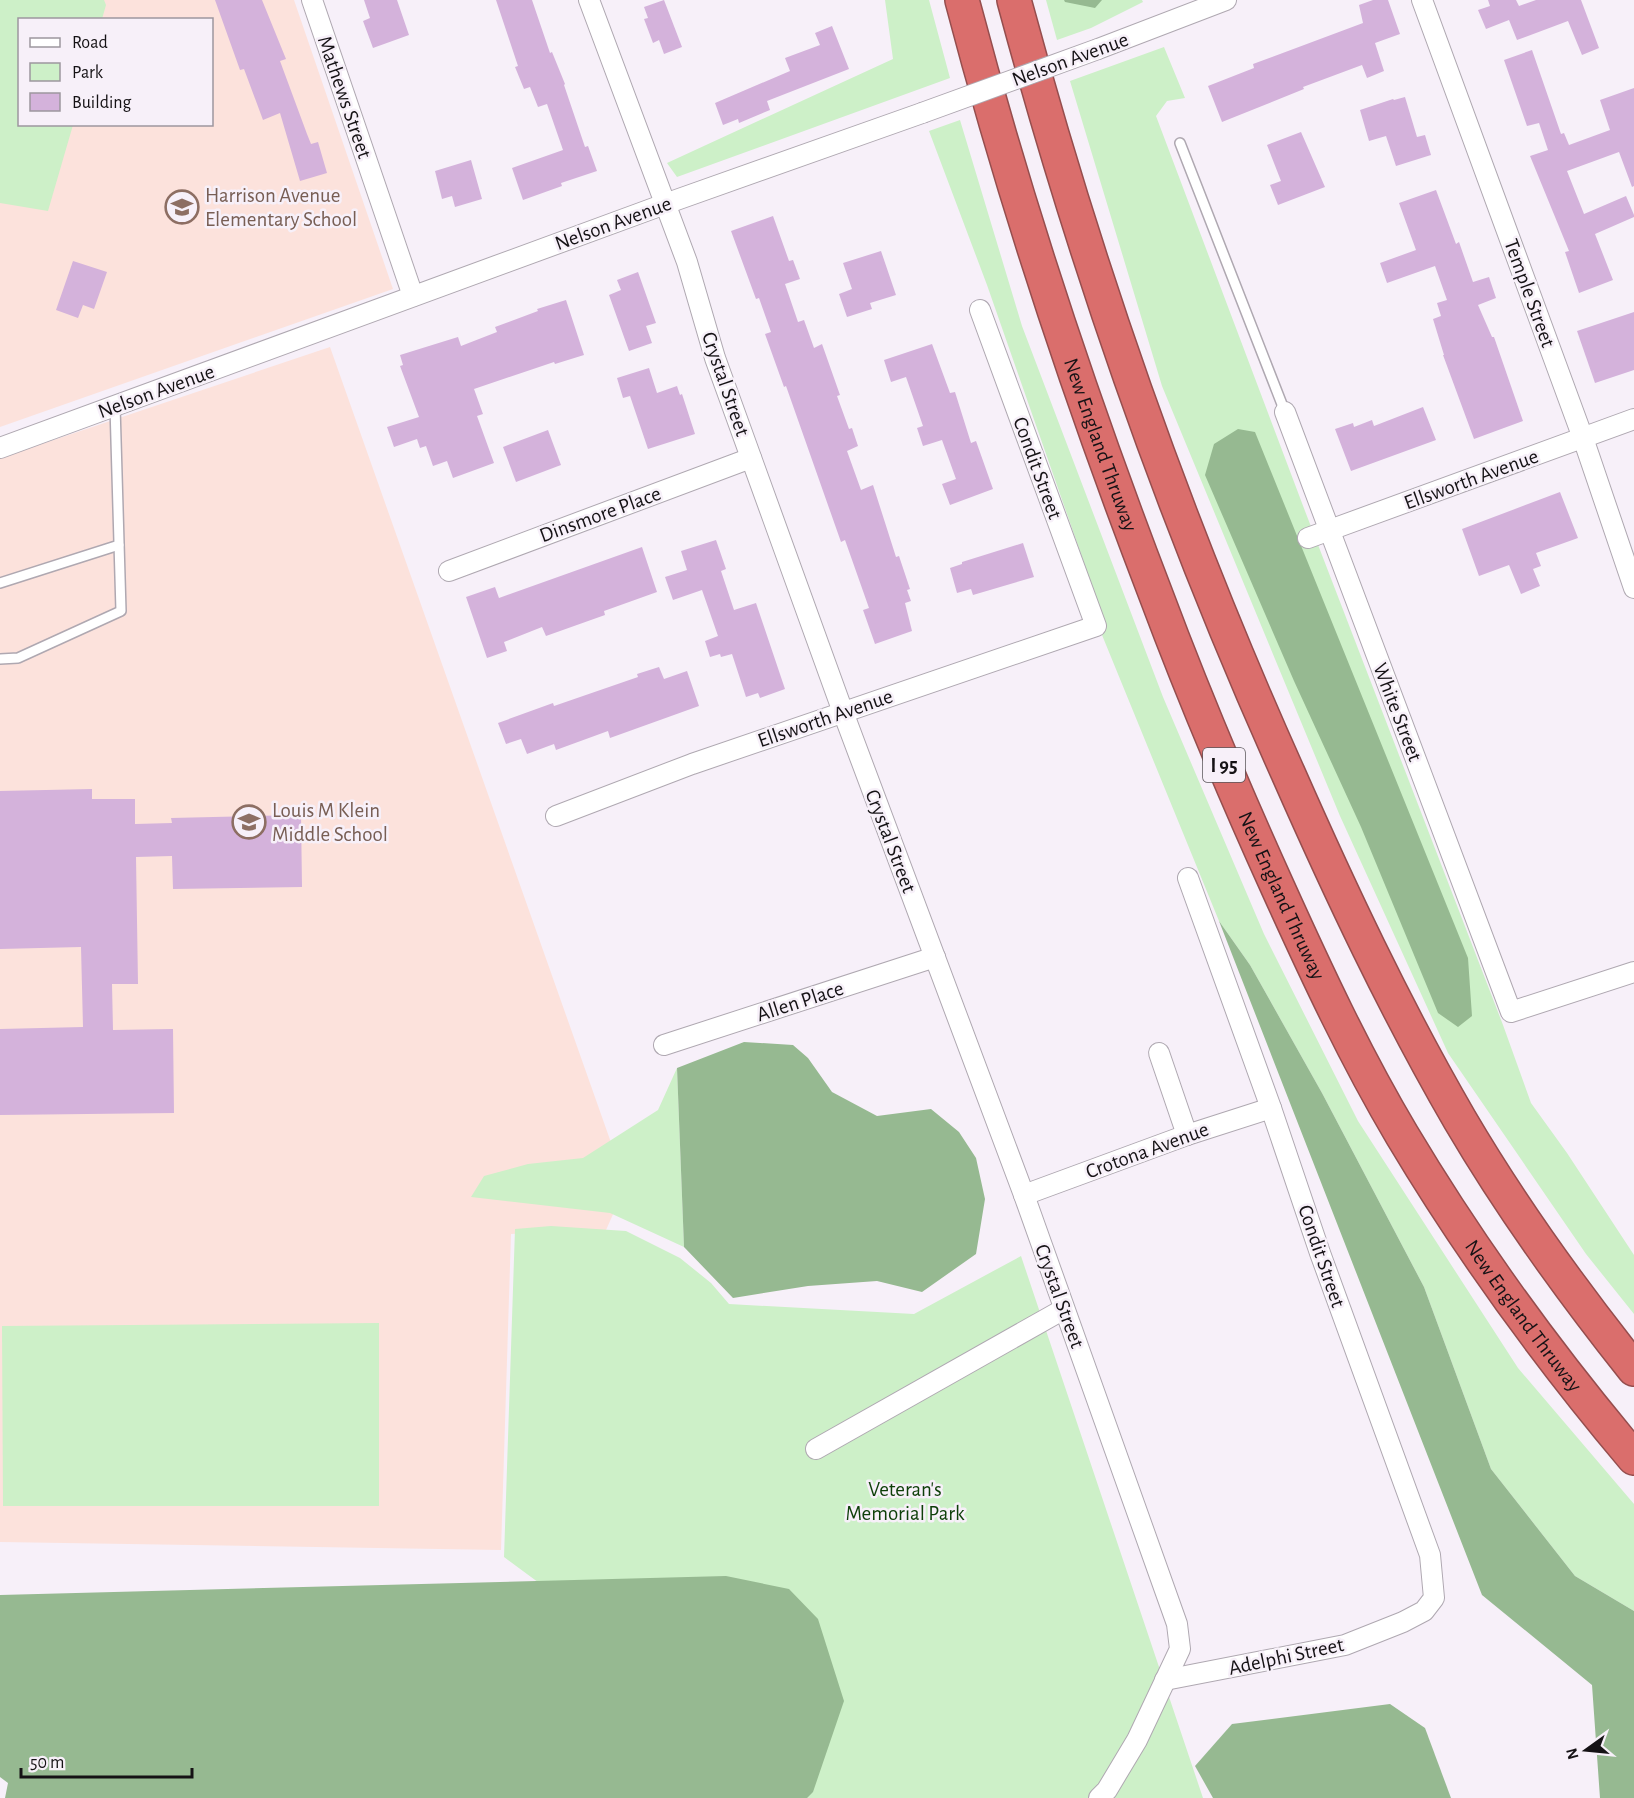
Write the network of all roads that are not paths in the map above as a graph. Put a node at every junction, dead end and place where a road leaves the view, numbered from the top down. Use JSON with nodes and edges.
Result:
{"nodes":[{"id":1,"x":312,"y":0,"type":"edge"},
{"id":2,"x":588,"y":0,"type":"edge"},
{"id":3,"x":962,"y":0,"type":"edge"},
{"id":4,"x":1014,"y":0,"type":"edge"},
{"id":5,"x":1226,"y":0,"type":"edge"},
{"id":6,"x":1422,"y":0,"type":"edge"},
{"id":7,"x":1180,"y":143,"type":"dead end"},
{"id":8,"x":665,"y":204,"type":"junction"},
{"id":9,"x":413,"y":297,"type":"junction"},
{"id":10,"x":980,"y":310,"type":"dead end"},
{"id":11,"x":115,"y":406,"type":"junction"},
{"id":12,"x":1285,"y":412,"type":"joint"},
{"id":13,"x":1634,"y":419,"type":"edge"},
{"id":14,"x":1583,"y":438,"type":"junction"},
{"id":15,"x":0,"y":448,"type":"edge"},
{"id":16,"x":751,"y":458,"type":"junction"},
{"id":17,"x":1329,"y":531,"type":"junction"},
{"id":18,"x":1308,"y":538,"type":"dead end"},
{"id":19,"x":119,"y":545,"type":"junction"},
{"id":20,"x":449,"y":571,"type":"dead end"},
{"id":21,"x":0,"y":583,"type":"edge"},
{"id":22,"x":1634,"y":588,"type":"edge"},
{"id":23,"x":1096,"y":626,"type":"joint"},
{"id":24,"x":0,"y":659,"type":"edge"},
{"id":25,"x":843,"y":712,"type":"junction"},
{"id":26,"x":556,"y":816,"type":"dead end"},
{"id":27,"x":1188,"y":878,"type":"dead end"},
{"id":28,"x":935,"y":957,"type":"junction"},
{"id":29,"x":1634,"y":972,"type":"edge"},
{"id":30,"x":664,"y":1045,"type":"dead end"},
{"id":31,"x":1159,"y":1053,"type":"dead end"},
{"id":32,"x":1271,"y":1108,"type":"junction"},
{"id":33,"x":1187,"y":1135,"type":"junction"},
{"id":34,"x":1024,"y":1195,"type":"junction"},
{"id":35,"x":1065,"y":1309,"type":"junction"},
{"id":36,"x":1634,"y":1369,"type":"edge"},
{"id":37,"x":816,"y":1449,"type":"dead end"},
{"id":38,"x":1634,"y":1458,"type":"edge"},
{"id":39,"x":1403,"y":1622,"type":"joint"},
{"id":40,"x":1165,"y":1680,"type":"junction"},
{"id":41,"x":1099,"y":1798,"type":"edge"}],
"edges":[{"from":1,"to":9,"type":"street","name":"Mathews Street"},
{"from":2,"to":8,"type":"street","name":"Crystal Street"},
{"from":3,"to":38,"type":"highway","name":"New England Thruway","number":"I 95"},
{"from":4,"to":36,"type":"highway","number":"I 95"},
{"from":5,"to":8,"type":"street","name":"Nelson Avenue","bridge":true},
{"from":6,"to":14,"type":"street","name":"Temple Street"},
{"from":7,"to":12,"type":"lane"},
{"from":8,"to":9,"type":"street","name":"Nelson Avenue"},
{"from":8,"to":16,"type":"street","name":"Crystal Street"},
{"from":9,"to":11,"type":"street","name":"Nelson Avenue"},
{"from":10,"to":23,"type":"street","name":"Condit Street"},
{"from":11,"to":15,"type":"street","name":"Nelson Avenue"},
{"from":11,"to":19,"type":"lane"},
{"from":12,"to":17,"type":"street","name":"White Street"},
{"from":13,"to":14,"type":"street","name":"Ellsworth Avenue"},
{"from":14,"to":17,"type":"street","name":"Ellsworth Avenue"},
{"from":14,"to":22,"type":"street","name":"Temple Street"},
{"from":16,"to":20,"type":"street","name":"Dinsmore Place"},
{"from":16,"to":25,"type":"street","name":"Crystal Street"},
{"from":17,"to":18,"type":"street","name":"Ellsworth Avenue"},
{"from":17,"to":29,"type":"street","name":"White Street"},
{"from":19,"to":21,"type":"lane"},
{"from":19,"to":24,"type":"lane"},
{"from":23,"to":25,"type":"street","name":"Ellsworth Avenue"},
{"from":25,"to":26,"type":"street","name":"Ellsworth Avenue"},
{"from":25,"to":28,"type":"street","name":"Crystal Street"},
{"from":27,"to":32,"type":"street","name":"Condit Street"},
{"from":28,"to":30,"type":"street","name":"Allen Place"},
{"from":28,"to":34,"type":"street","name":"Crystal Street"},
{"from":31,"to":33,"type":"street"},
{"from":32,"to":33,"type":"street","name":"Crotona Avenue"},
{"from":32,"to":39,"type":"street","name":"Condit Street"},
{"from":33,"to":34,"type":"street","name":"Crotona Avenue"},
{"from":34,"to":35,"type":"street","name":"Crystal Street"},
{"from":35,"to":37,"type":"street"},
{"from":35,"to":40,"type":"street","name":"Crystal Street"},
{"from":39,"to":40,"type":"street","name":"Adelphi Street"},
{"from":40,"to":41,"type":"street","name":"Crystal Street"}]}
